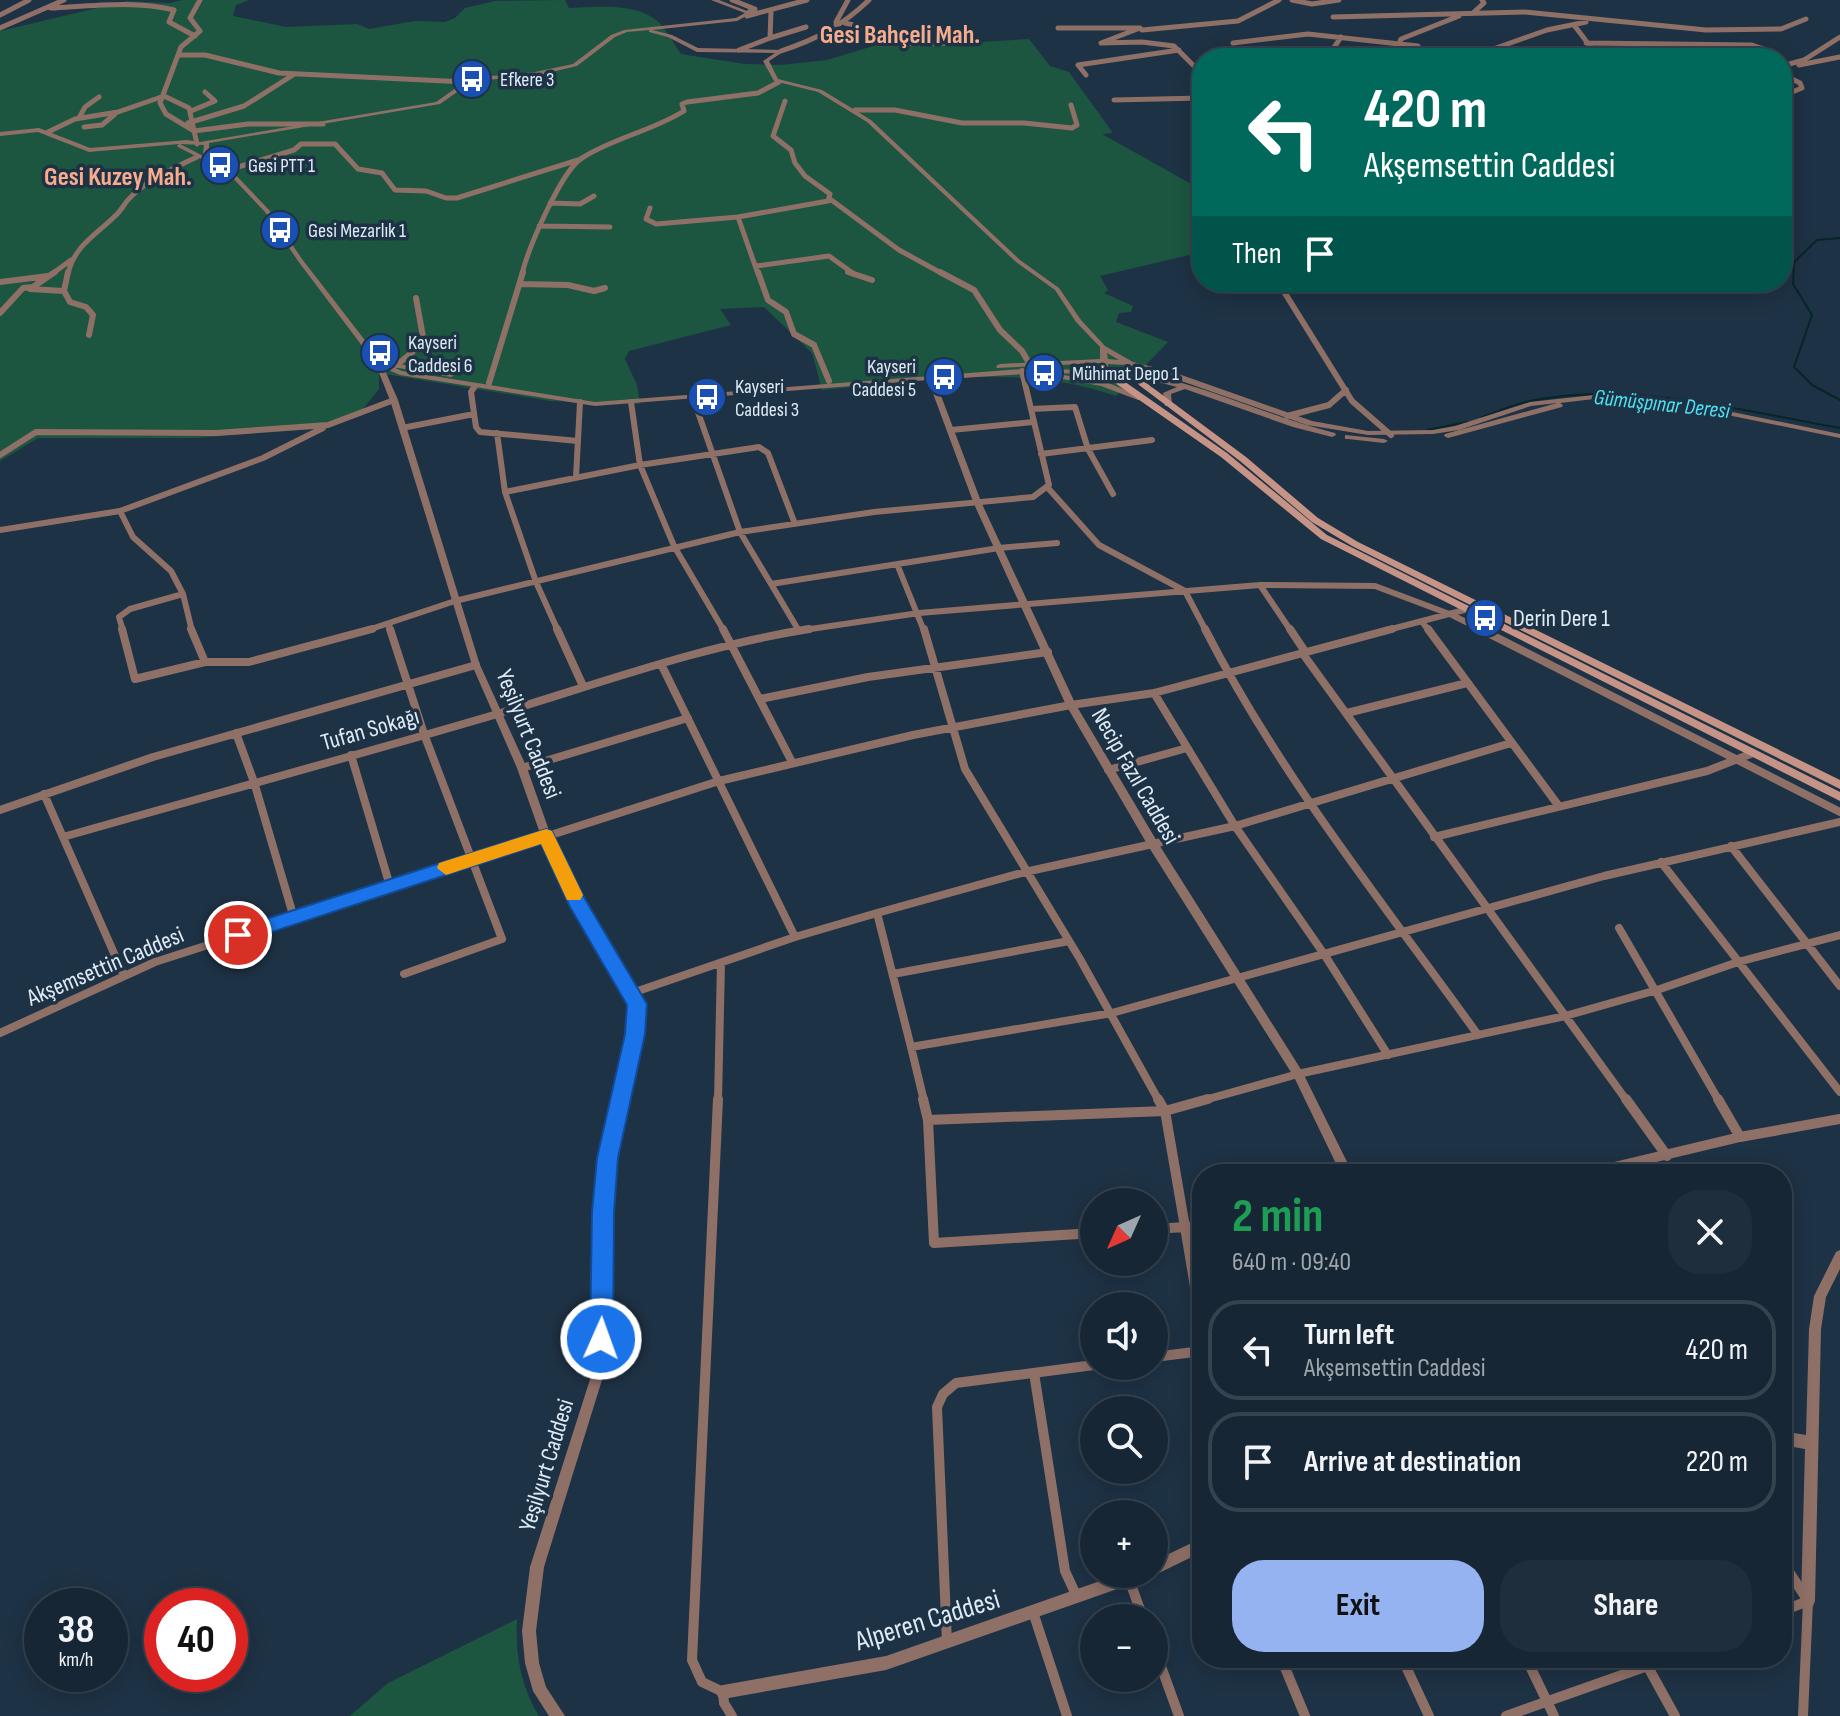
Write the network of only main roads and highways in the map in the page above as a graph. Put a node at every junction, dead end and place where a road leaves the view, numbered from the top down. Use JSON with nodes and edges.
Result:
{"nodes":[{"id":1,"x":1105,"y":372,"type":"road end"},
{"id":2,"x":1138,"y":375,"type":"road end"},
{"id":3,"x":1840,"y":785,"type":"edge"},
{"id":4,"x":1840,"y":797,"type":"edge"}],
"edges":[{"from":1,"to":4,"type":"main road"},
{"from":2,"to":3,"type":"main road"}]}
